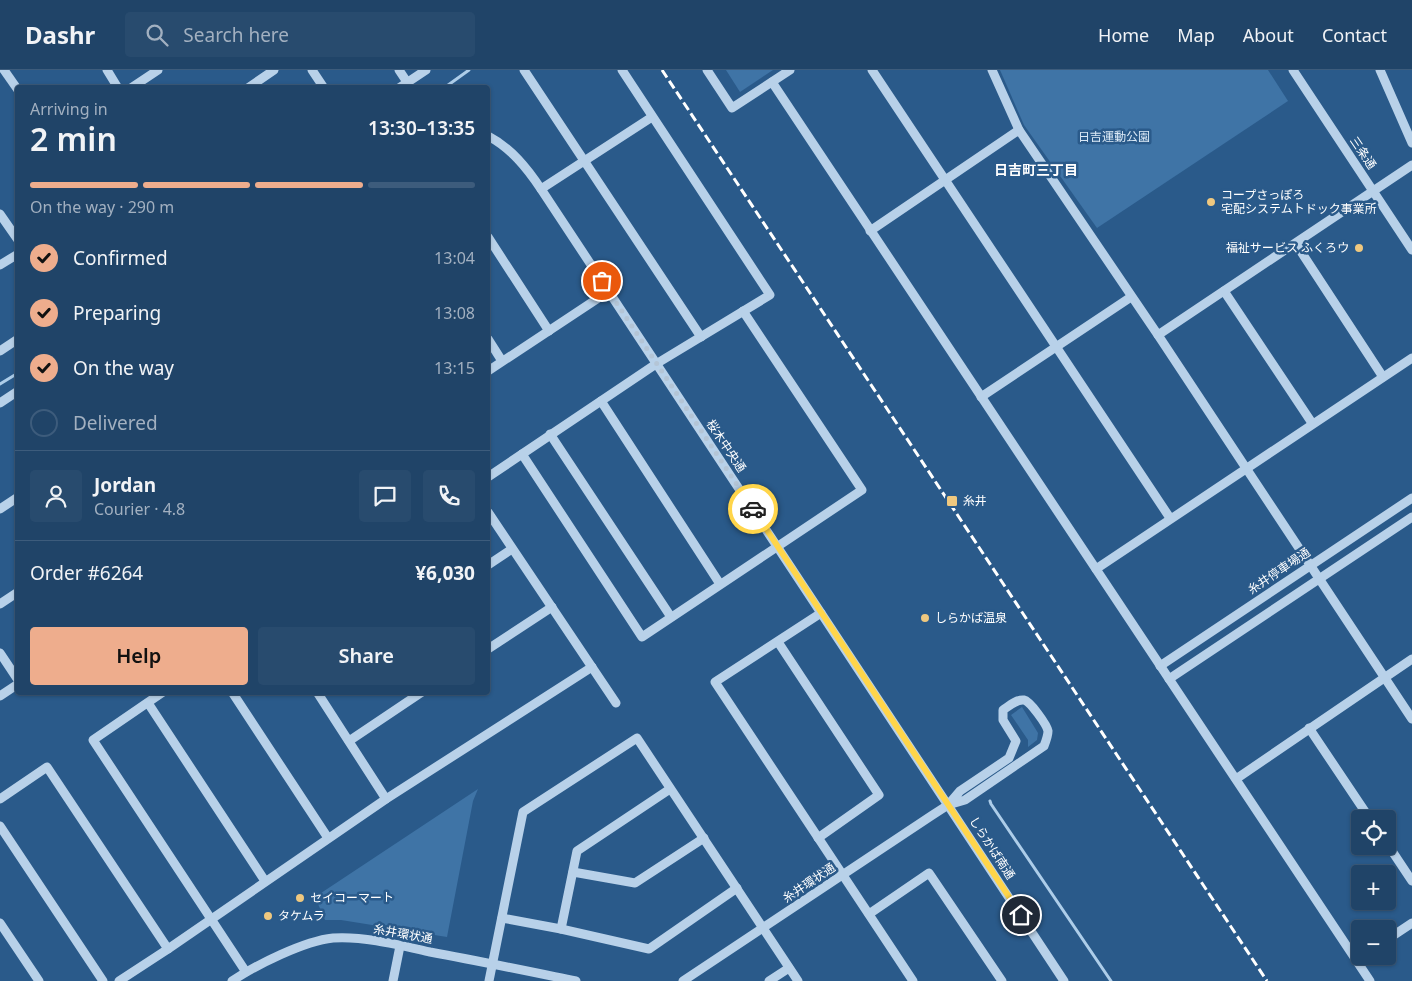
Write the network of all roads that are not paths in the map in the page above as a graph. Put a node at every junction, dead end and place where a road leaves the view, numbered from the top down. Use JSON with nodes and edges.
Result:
{"nodes":[{"id":1,"x":4,"y":70,"type":"edge"},
{"id":2,"x":107,"y":70,"type":"edge"},
{"id":3,"x":158,"y":70,"type":"edge"},
{"id":4,"x":274,"y":70,"type":"edge"},
{"id":5,"x":312,"y":70,"type":"edge"},
{"id":6,"x":399,"y":70,"type":"edge"},
{"id":7,"x":426,"y":70,"type":"edge"},
{"id":8,"x":524,"y":70,"type":"edge"},
{"id":9,"x":622,"y":70,"type":"edge"},
{"id":10,"x":707,"y":70,"type":"edge"},
{"id":11,"x":790,"y":70,"type":"edge"},
{"id":12,"x":872,"y":70,"type":"edge"},
{"id":13,"x":992,"y":70,"type":"edge"},
{"id":14,"x":1293,"y":70,"type":"edge"},
{"id":15,"x":1380,"y":70,"type":"edge"},
{"id":16,"x":408,"y":82,"type":"junction"},
{"id":17,"x":772,"y":82,"type":"junction"},
{"id":18,"x":116,"y":85,"type":"edge"},
{"id":19,"x":136,"y":85,"type":"edge"},
{"id":20,"x":252,"y":85,"type":"edge"},
{"id":21,"x":322,"y":85,"type":"edge"},
{"id":22,"x":404,"y":85,"type":"edge"},
{"id":23,"x":15,"y":86,"type":"edge"},
{"id":24,"x":652,"y":117,"type":"junction"},
{"id":25,"x":1019,"y":130,"type":"junction"},
{"id":26,"x":490,"y":137,"type":"edge"},
{"id":27,"x":1412,"y":143,"type":"edge"},
{"id":28,"x":585,"y":161,"type":"junction"},
{"id":29,"x":1412,"y":165,"type":"edge"},
{"id":30,"x":944,"y":180,"type":"junction"},
{"id":31,"x":541,"y":189,"type":"junction"},
{"id":32,"x":1373,"y":192,"type":"junction"},
{"id":33,"x":0,"y":214,"type":"edge"},
{"id":34,"x":870,"y":230,"type":"junction"},
{"id":35,"x":15,"y":236,"type":"edge"},
{"id":36,"x":490,"y":240,"type":"edge"},
{"id":37,"x":1296,"y":244,"type":"junction"},
{"id":38,"x":1412,"y":250,"type":"edge"},
{"id":39,"x":15,"y":256,"type":"edge"},
{"id":40,"x":0,"y":265,"type":"edge"},
{"id":41,"x":609,"y":291,"type":"junction"},
{"id":42,"x":1224,"y":291,"type":"junction"},
{"id":43,"x":1132,"y":297,"type":"junction"},
{"id":44,"x":743,"y":311,"type":"junction"},
{"id":45,"x":549,"y":331,"type":"junction"},
{"id":46,"x":1158,"y":335,"type":"junction"},
{"id":47,"x":701,"y":337,"type":"junction"},
{"id":48,"x":15,"y":341,"type":"edge"},
{"id":49,"x":490,"y":342,"type":"edge"},
{"id":50,"x":1056,"y":347,"type":"junction"},
{"id":51,"x":0,"y":351,"type":"edge"},
{"id":52,"x":1412,"y":358,"type":"edge"},
{"id":53,"x":502,"y":361,"type":"junction"},
{"id":54,"x":656,"y":364,"type":"junction"},
{"id":55,"x":490,"y":370,"type":"edge"},
{"id":56,"x":1383,"y":377,"type":"junction"},
{"id":57,"x":15,"y":394,"type":"edge"},
{"id":58,"x":981,"y":397,"type":"junction"},
{"id":59,"x":601,"y":401,"type":"junction"},
{"id":60,"x":0,"y":403,"type":"edge"},
{"id":61,"x":1312,"y":423,"type":"junction"},
{"id":62,"x":550,"y":434,"type":"junction"},
{"id":63,"x":522,"y":454,"type":"junction"},
{"id":64,"x":1246,"y":469,"type":"junction"},
{"id":65,"x":490,"y":476,"type":"edge"},
{"id":66,"x":1412,"y":498,"type":"edge"},
{"id":67,"x":15,"y":499,"type":"edge"},
{"id":68,"x":0,"y":509,"type":"edge"},
{"id":69,"x":490,"y":515,"type":"edge"},
{"id":70,"x":1412,"y":517,"type":"edge"},
{"id":71,"x":1170,"y":518,"type":"junction"},
{"id":72,"x":778,"y":546,"type":"junction"},
{"id":73,"x":512,"y":548,"type":"junction"},
{"id":74,"x":490,"y":564,"type":"edge"},
{"id":75,"x":1310,"y":565,"type":"junction"},
{"id":76,"x":1096,"y":569,"type":"junction"},
{"id":77,"x":1320,"y":579,"type":"junction"},
{"id":78,"x":720,"y":584,"type":"junction"},
{"id":79,"x":15,"y":594,"type":"edge"},
{"id":80,"x":0,"y":604,"type":"edge"},
{"id":81,"x":552,"y":607,"type":"junction"},
{"id":82,"x":821,"y":613,"type":"junction"},
{"id":83,"x":671,"y":617,"type":"junction"},
{"id":84,"x":778,"y":642,"type":"junction"},
{"id":85,"x":490,"y":648,"type":"edge"},
{"id":86,"x":0,"y":653,"type":"edge"},
{"id":87,"x":1412,"y":659,"type":"edge"},
{"id":88,"x":1160,"y":666,"type":"junction"},
{"id":89,"x":592,"y":667,"type":"junction"},
{"id":90,"x":15,"y":677,"type":"edge"},
{"id":91,"x":1384,"y":677,"type":"junction"},
{"id":92,"x":1168,"y":679,"type":"junction"},
{"id":93,"x":15,"y":684,"type":"edge"},
{"id":94,"x":158,"y":695,"type":"edge"},
{"id":95,"x":234,"y":695,"type":"edge"},
{"id":96,"x":319,"y":695,"type":"edge"},
{"id":97,"x":418,"y":695,"type":"edge"},
{"id":98,"x":0,"y":696,"type":"edge"},
{"id":99,"x":148,"y":702,"type":"junction"},
{"id":100,"x":616,"y":703,"type":"dead end"},
{"id":101,"x":1412,"y":719,"type":"edge"},
{"id":102,"x":1309,"y":728,"type":"junction"},
{"id":103,"x":349,"y":741,"type":"junction"},
{"id":104,"x":1236,"y":779,"type":"junction"},
{"id":105,"x":670,"y":788,"type":"junction"},
{"id":106,"x":0,"y":799,"type":"edge"},
{"id":107,"x":386,"y":799,"type":"junction"},
{"id":108,"x":948,"y":805,"type":"junction"},
{"id":109,"x":1364,"y":810,"type":"edge"},
{"id":110,"x":0,"y":826,"type":"edge"},
{"id":111,"x":328,"y":838,"type":"junction"},
{"id":112,"x":704,"y":838,"type":"junction"},
{"id":113,"x":818,"y":838,"type":"junction"},
{"id":114,"x":1395,"y":855,"type":"edge"},
{"id":115,"x":573,"y":872,"type":"junction"},
{"id":116,"x":842,"y":875,"type":"junction"},
{"id":117,"x":1412,"y":881,"type":"edge"},
{"id":118,"x":265,"y":882,"type":"junction"},
{"id":119,"x":737,"y":888,"type":"junction"},
{"id":120,"x":869,"y":914,"type":"junction"},
{"id":121,"x":502,"y":918,"type":"junction"},
{"id":122,"x":210,"y":919,"type":"junction"},
{"id":123,"x":0,"y":923,"type":"edge"},
{"id":124,"x":1412,"y":923,"type":"edge"},
{"id":125,"x":561,"y":929,"type":"junction"},
{"id":126,"x":763,"y":929,"type":"junction"},
{"id":127,"x":1396,"y":934,"type":"edge"},
{"id":128,"x":400,"y":946,"type":"junction"},
{"id":129,"x":1351,"y":946,"type":"edge"},
{"id":130,"x":168,"y":949,"type":"junction"},
{"id":131,"x":492,"y":964,"type":"junction"},
{"id":132,"x":1362,"y":965,"type":"edge"},
{"id":133,"x":789,"y":968,"type":"junction"},
{"id":134,"x":246,"y":972,"type":"junction"},
{"id":135,"x":39,"y":981,"type":"edge"},
{"id":136,"x":103,"y":981,"type":"edge"},
{"id":137,"x":119,"y":981,"type":"edge"},
{"id":138,"x":232,"y":981,"type":"edge"},
{"id":139,"x":393,"y":981,"type":"edge"},
{"id":140,"x":488,"y":981,"type":"edge"},
{"id":141,"x":576,"y":981,"type":"edge"},
{"id":142,"x":683,"y":981,"type":"edge"},
{"id":143,"x":769,"y":981,"type":"edge"},
{"id":144,"x":798,"y":981,"type":"edge"},
{"id":145,"x":913,"y":981,"type":"edge"},
{"id":146,"x":1002,"y":981,"type":"edge"},
{"id":147,"x":1064,"y":981,"type":"edge"},
{"id":148,"x":1370,"y":981,"type":"edge"}],
"edges":[{"from":1,"to":23,"type":"street"},
{"from":2,"to":18,"type":"street"},
{"from":3,"to":19,"type":"street"},
{"from":4,"to":20,"type":"street"},
{"from":5,"to":21,"type":"street"},
{"from":6,"to":16,"type":"street"},
{"from":7,"to":16,"type":"street"},
{"from":8,"to":28,"type":"street"},
{"from":9,"to":24,"type":"street"},
{"from":10,"to":17,"type":"street"},
{"from":11,"to":17,"type":"street"},
{"from":12,"to":30,"type":"street"},
{"from":13,"to":25,"type":"street"},
{"from":14,"to":32,"type":"street","name":"三条通"},
{"from":15,"to":27,"type":"street"},
{"from":16,"to":22,"type":"street"},
{"from":17,"to":34,"type":"street"},
{"from":24,"to":28,"type":"street"},
{"from":24,"to":44,"type":"street"},
{"from":25,"to":30,"type":"street"},
{"from":25,"to":43,"type":"street"},
{"from":26,"to":31,"type":"street","name":"桜木中央通"},
{"from":28,"to":31,"type":"street"},
{"from":28,"to":47,"type":"street"},
{"from":29,"to":32,"type":"street"},
{"from":30,"to":34,"type":"street"},
{"from":30,"to":50,"type":"street"},
{"from":31,"to":41,"type":"street","name":"桜木中央通"},
{"from":32,"to":37,"type":"street"},
{"from":32,"to":38,"type":"street","name":"三条通"},
{"from":33,"to":35,"type":"street"},
{"from":34,"to":58,"type":"street"},
{"from":36,"to":45,"type":"street"},
{"from":37,"to":42,"type":"street"},
{"from":37,"to":56,"type":"street"},
{"from":39,"to":40,"type":"street"},
{"from":41,"to":45,"type":"street"},
{"from":41,"to":54,"type":"street","name":"桜木中央通"},
{"from":42,"to":46,"type":"street"},
{"from":42,"to":61,"type":"street"},
{"from":43,"to":46,"type":"street"},
{"from":43,"to":50,"type":"street"},
{"from":44,"to":47,"type":"street"},
{"from":44,"to":72,"type":"street"},
{"from":45,"to":53,"type":"street"},
{"from":46,"to":64,"type":"street"},
{"from":47,"to":54,"type":"street"},
{"from":48,"to":51,"type":"street"},
{"from":49,"to":53,"type":"street"},
{"from":50,"to":58,"type":"street"},
{"from":50,"to":71,"type":"street"},
{"from":52,"to":56,"type":"street"},
{"from":53,"to":55,"type":"street"},
{"from":54,"to":59,"type":"street"},
{"from":54,"to":72,"type":"street","name":"桜木中央通"},
{"from":56,"to":61,"type":"street"},
{"from":57,"to":60,"type":"street"},
{"from":58,"to":76,"type":"street"},
{"from":59,"to":62,"type":"street"},
{"from":59,"to":78,"type":"street"},
{"from":61,"to":64,"type":"street"},
{"from":62,"to":63,"type":"street"},
{"from":62,"to":83,"type":"street"},
{"from":63,"to":65,"type":"street"},
{"from":63,"to":83,"type":"street"},
{"from":64,"to":71,"type":"street"},
{"from":64,"to":75,"type":"street"},
{"from":66,"to":75,"type":"street","name":"糸井停車場通"},
{"from":67,"to":68,"type":"street"},
{"from":69,"to":73,"type":"street"},
{"from":70,"to":77,"type":"street"},
{"from":71,"to":76,"type":"street"},
{"from":72,"to":78,"type":"street"},
{"from":72,"to":82,"type":"street","name":"桜木中央通"},
{"from":73,"to":74,"type":"street"},
{"from":73,"to":81,"type":"street"},
{"from":75,"to":77,"type":"street"},
{"from":75,"to":88,"type":"street","name":"糸井停車場通"},
{"from":76,"to":88,"type":"street"},
{"from":77,"to":91,"type":"street"},
{"from":77,"to":92,"type":"street"},
{"from":78,"to":83,"type":"street"},
{"from":79,"to":80,"type":"street"},
{"from":81,"to":85,"type":"street"},
{"from":81,"to":89,"type":"street"},
{"from":82,"to":84,"type":"street"},
{"from":82,"to":108,"type":"street","name":"桜木中央通"},
{"from":84,"to":113,"type":"street"},
{"from":84,"to":113,"type":"street"},
{"from":86,"to":90,"type":"street"},
{"from":87,"to":91,"type":"street"},
{"from":88,"to":92,"type":"street"},
{"from":89,"to":100,"type":"street"},
{"from":89,"to":107,"type":"street"},
{"from":91,"to":101,"type":"street"},
{"from":91,"to":102,"type":"street"},
{"from":92,"to":104,"type":"street"},
{"from":93,"to":98,"type":"street"},
{"from":94,"to":99,"type":"street"},
{"from":95,"to":111,"type":"street"},
{"from":96,"to":103,"type":"street"},
{"from":97,"to":103,"type":"street"},
{"from":99,"to":118,"type":"street"},
{"from":99,"to":122,"type":"street"},
{"from":102,"to":104,"type":"street"},
{"from":102,"to":109,"type":"street"},
{"from":103,"to":107,"type":"street"},
{"from":104,"to":129,"type":"street"},
{"from":105,"to":112,"type":"street"},
{"from":105,"to":115,"type":"street"},
{"from":105,"to":121,"type":"street"},
{"from":106,"to":130,"type":"street"},
{"from":107,"to":111,"type":"street"},
{"from":108,"to":108,"type":"street"},
{"from":108,"to":116,"type":"street","name":"糸井環状通"},
{"from":108,"to":147,"type":"street","name":"しらかば南通"},
{"from":110,"to":136,"type":"street"},
{"from":111,"to":118,"type":"street"},
{"from":112,"to":115,"type":"street"},
{"from":112,"to":119,"type":"street"},
{"from":113,"to":116,"type":"street"},
{"from":114,"to":117,"type":"street"},
{"from":115,"to":125,"type":"street"},
{"from":116,"to":120,"type":"street"},
{"from":116,"to":126,"type":"street","name":"糸井環状通"},
{"from":118,"to":122,"type":"street"},
{"from":119,"to":125,"type":"street"},
{"from":119,"to":126,"type":"street"},
{"from":120,"to":145,"type":"street"},
{"from":120,"to":146,"type":"street"},
{"from":121,"to":125,"type":"street"},
{"from":121,"to":131,"type":"street"},
{"from":122,"to":130,"type":"street"},
{"from":122,"to":134,"type":"street"},
{"from":123,"to":135,"type":"street"},
{"from":124,"to":127,"type":"street"},
{"from":126,"to":133,"type":"street"},
{"from":126,"to":142,"type":"street","name":"糸井環状通"},
{"from":128,"to":131,"type":"street","name":"糸井環状通"},
{"from":128,"to":134,"type":"street","name":"糸井環状通"},
{"from":128,"to":139,"type":"street"},
{"from":130,"to":137,"type":"street"},
{"from":131,"to":140,"type":"street"},
{"from":131,"to":141,"type":"street","name":"糸井環状通"},
{"from":132,"to":148,"type":"street"},
{"from":133,"to":143,"type":"street"},
{"from":133,"to":144,"type":"street"},
{"from":134,"to":138,"type":"street","name":"糸井環状通"}]}
